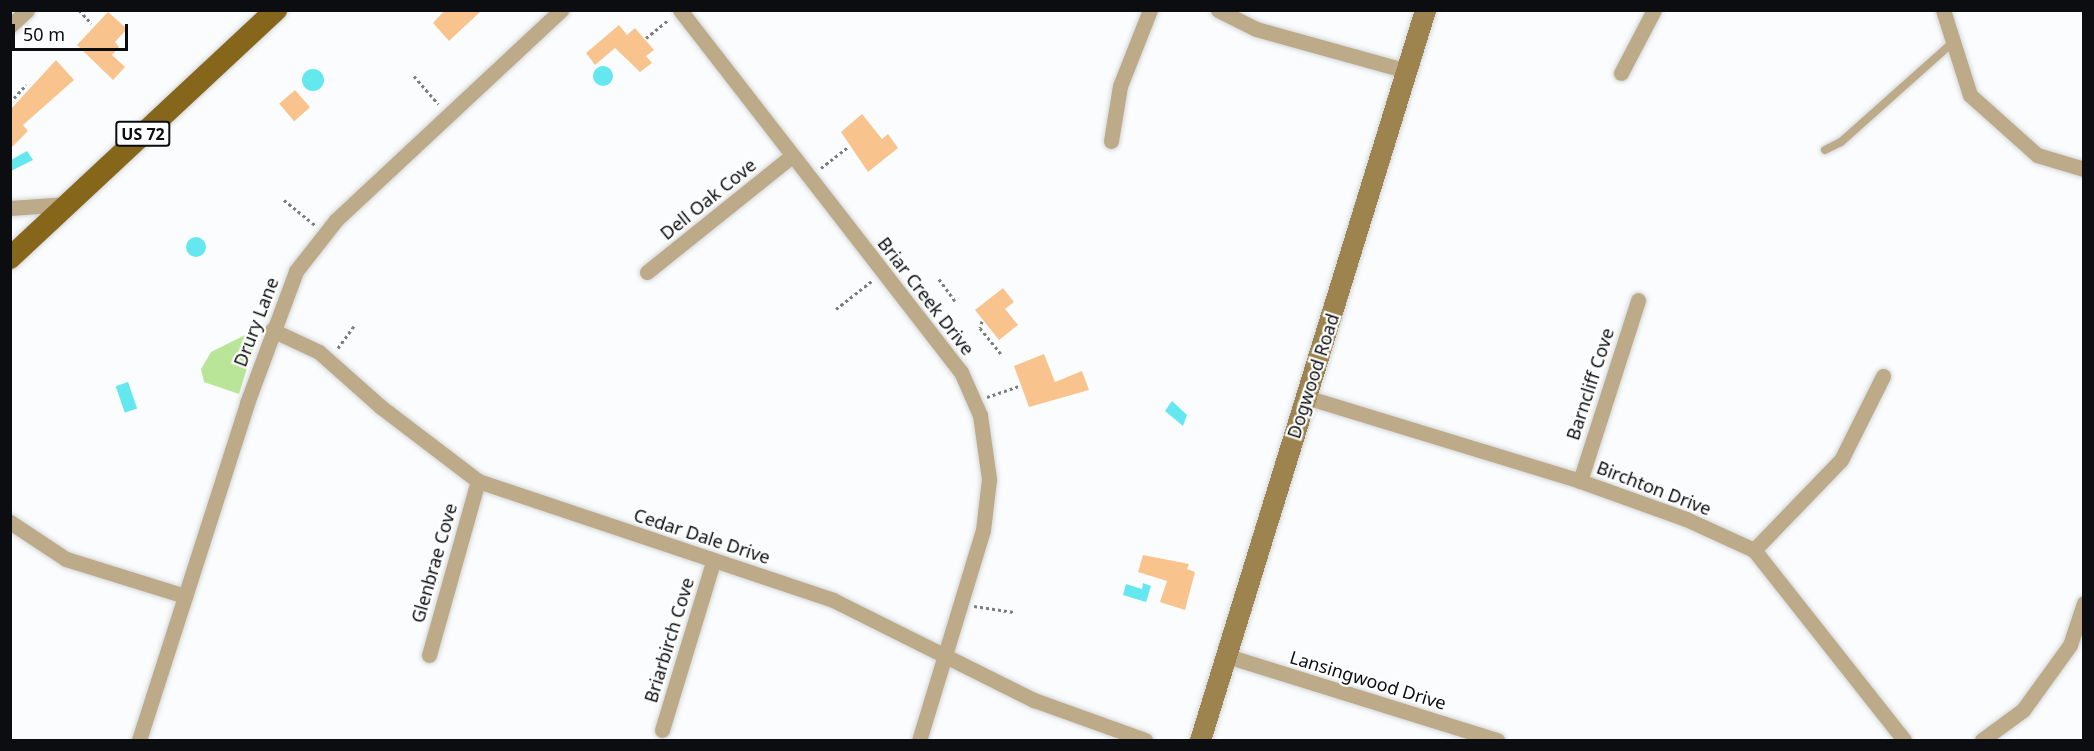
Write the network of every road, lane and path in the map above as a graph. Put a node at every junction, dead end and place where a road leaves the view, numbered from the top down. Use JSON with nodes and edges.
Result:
{"nodes":[{"id":1,"x":27,"y":10,"type":"edge"},
{"id":2,"x":79,"y":10,"type":"edge"},
{"id":3,"x":276,"y":10,"type":"edge"},
{"id":4,"x":561,"y":10,"type":"edge"},
{"id":5,"x":1150,"y":10,"type":"edge"},
{"id":6,"x":1218,"y":10,"type":"edge"},
{"id":7,"x":1425,"y":10,"type":"edge"},
{"id":8,"x":1654,"y":10,"type":"edge"},
{"id":9,"x":1943,"y":10,"type":"edge"},
{"id":10,"x":676,"y":14,"type":"edge"},
{"id":11,"x":91,"y":23,"type":"dead end"},
{"id":12,"x":10,"y":26,"type":"edge"},
{"id":13,"x":646,"y":38,"type":"dead end"},
{"id":14,"x":1952,"y":43,"type":"junction"},
{"id":15,"x":1407,"y":71,"type":"junction"},
{"id":16,"x":1621,"y":74,"type":"dead end"},
{"id":17,"x":414,"y":76,"type":"dead end"},
{"id":18,"x":27,"y":85,"type":"dead end"},
{"id":19,"x":14,"y":98,"type":"dead end"},
{"id":20,"x":441,"y":107,"type":"dead end"},
{"id":21,"x":1111,"y":141,"type":"dead end"},
{"id":22,"x":848,"y":147,"type":"dead end"},
{"id":23,"x":1825,"y":150,"type":"dead end"},
{"id":24,"x":792,"y":156,"type":"junction"},
{"id":25,"x":2084,"y":168,"type":"edge"},
{"id":26,"x":818,"y":170,"type":"dead end"},
{"id":27,"x":285,"y":200,"type":"dead end"},
{"id":28,"x":68,"y":204,"type":"junction"},
{"id":29,"x":10,"y":208,"type":"edge"},
{"id":30,"x":316,"y":225,"type":"dead end"},
{"id":31,"x":10,"y":258,"type":"edge"},
{"id":32,"x":647,"y":272,"type":"dead end"},
{"id":33,"x":874,"y":279,"type":"dead end"},
{"id":34,"x":939,"y":279,"type":"dead end"},
{"id":35,"x":1638,"y":300,"type":"dead end"},
{"id":36,"x":955,"y":301,"type":"dead end"},
{"id":37,"x":836,"y":309,"type":"dead end"},
{"id":38,"x":982,"y":321,"type":"dead end"},
{"id":39,"x":354,"y":326,"type":"dead end"},
{"id":40,"x":272,"y":330,"type":"junction"},
{"id":41,"x":336,"y":350,"type":"dead end"},
{"id":42,"x":1001,"y":354,"type":"dead end"},
{"id":43,"x":1883,"y":376,"type":"dead end"},
{"id":44,"x":1019,"y":386,"type":"dead end"},
{"id":45,"x":1306,"y":397,"type":"junction"},
{"id":46,"x":985,"y":398,"type":"dead end"},
{"id":47,"x":478,"y":481,"type":"junction"},
{"id":48,"x":1580,"y":481,"type":"junction"},
{"id":49,"x":10,"y":522,"type":"edge"},
{"id":50,"x":1754,"y":550,"type":"junction"},
{"id":51,"x":713,"y":562,"type":"junction"},
{"id":52,"x":185,"y":596,"type":"junction"},
{"id":53,"x":2084,"y":603,"type":"edge"},
{"id":54,"x":972,"y":605,"type":"dead end"},
{"id":55,"x":1014,"y":612,"type":"dead end"},
{"id":56,"x":429,"y":655,"type":"dead end"},
{"id":57,"x":945,"y":656,"type":"junction"},
{"id":58,"x":1227,"y":656,"type":"junction"},
{"id":59,"x":662,"y":730,"type":"dead end"},
{"id":60,"x":1472,"y":737,"type":"edge"},
{"id":61,"x":139,"y":741,"type":"edge"},
{"id":62,"x":919,"y":741,"type":"edge"},
{"id":63,"x":1146,"y":741,"type":"edge"},
{"id":64,"x":1200,"y":741,"type":"edge"},
{"id":65,"x":1497,"y":741,"type":"edge"},
{"id":66,"x":1904,"y":741,"type":"edge"},
{"id":67,"x":1982,"y":741,"type":"edge"}],
"edges":[{"from":1,"to":12,"type":"street"},
{"from":2,"to":11,"type":"path"},
{"from":3,"to":28,"type":"main road","number":"US 72"},
{"from":4,"to":40,"type":"street","name":"Drury Lane"},
{"from":5,"to":21,"type":"street"},
{"from":6,"to":15,"type":"street"},
{"from":7,"to":15,"type":"street","name":"Dogwood Road"},
{"from":8,"to":16,"type":"street"},
{"from":9,"to":14,"type":"street"},
{"from":10,"to":13,"type":"path"},
{"from":10,"to":24,"type":"street","name":"Briar Creek Drive"},
{"from":14,"to":23,"type":"lane"},
{"from":14,"to":25,"type":"street"},
{"from":15,"to":45,"type":"street","name":"Dogwood Road"},
{"from":17,"to":20,"type":"path"},
{"from":18,"to":19,"type":"path"},
{"from":22,"to":26,"type":"path"},
{"from":24,"to":32,"type":"street","name":"Dell Oak Cove"},
{"from":24,"to":57,"type":"street","name":"Briar Creek Drive"},
{"from":27,"to":30,"type":"path"},
{"from":28,"to":29,"type":"street"},
{"from":28,"to":31,"type":"main road","number":"US 72"},
{"from":33,"to":37,"type":"path"},
{"from":34,"to":36,"type":"path"},
{"from":35,"to":48,"type":"street","name":"Barncliff Cove"},
{"from":38,"to":42,"type":"path"},
{"from":39,"to":41,"type":"path"},
{"from":40,"to":47,"type":"street","name":"Cedar Dale Drive"},
{"from":40,"to":52,"type":"street","name":"Drury Lane"},
{"from":43,"to":50,"type":"street"},
{"from":44,"to":46,"type":"path"},
{"from":45,"to":48,"type":"street","name":"Birchton Drive"},
{"from":45,"to":58,"type":"street","name":"Dogwood Road"},
{"from":47,"to":51,"type":"street","name":"Cedar Dale Drive"},
{"from":47,"to":56,"type":"street","name":"Glenbrae Cove"},
{"from":48,"to":50,"type":"street","name":"Birchton Drive"},
{"from":49,"to":52,"type":"street"},
{"from":50,"to":66,"type":"street","name":"Birchton Drive"},
{"from":51,"to":57,"type":"street","name":"Cedar Dale Drive"},
{"from":51,"to":59,"type":"street","name":"Briarbirch Cove"},
{"from":52,"to":61,"type":"street","name":"Drury Lane"},
{"from":53,"to":67,"type":"street"},
{"from":54,"to":55,"type":"path"},
{"from":57,"to":62,"type":"street","name":"Briar Creek Drive"},
{"from":57,"to":63,"type":"street","name":"Cedar Dale Drive"},
{"from":58,"to":60,"type":"street","name":"Lansingwood Drive"},
{"from":58,"to":64,"type":"street","name":"Dogwood Road"},
{"from":60,"to":65,"type":"street","name":"Lansingwood Drive"}]}
